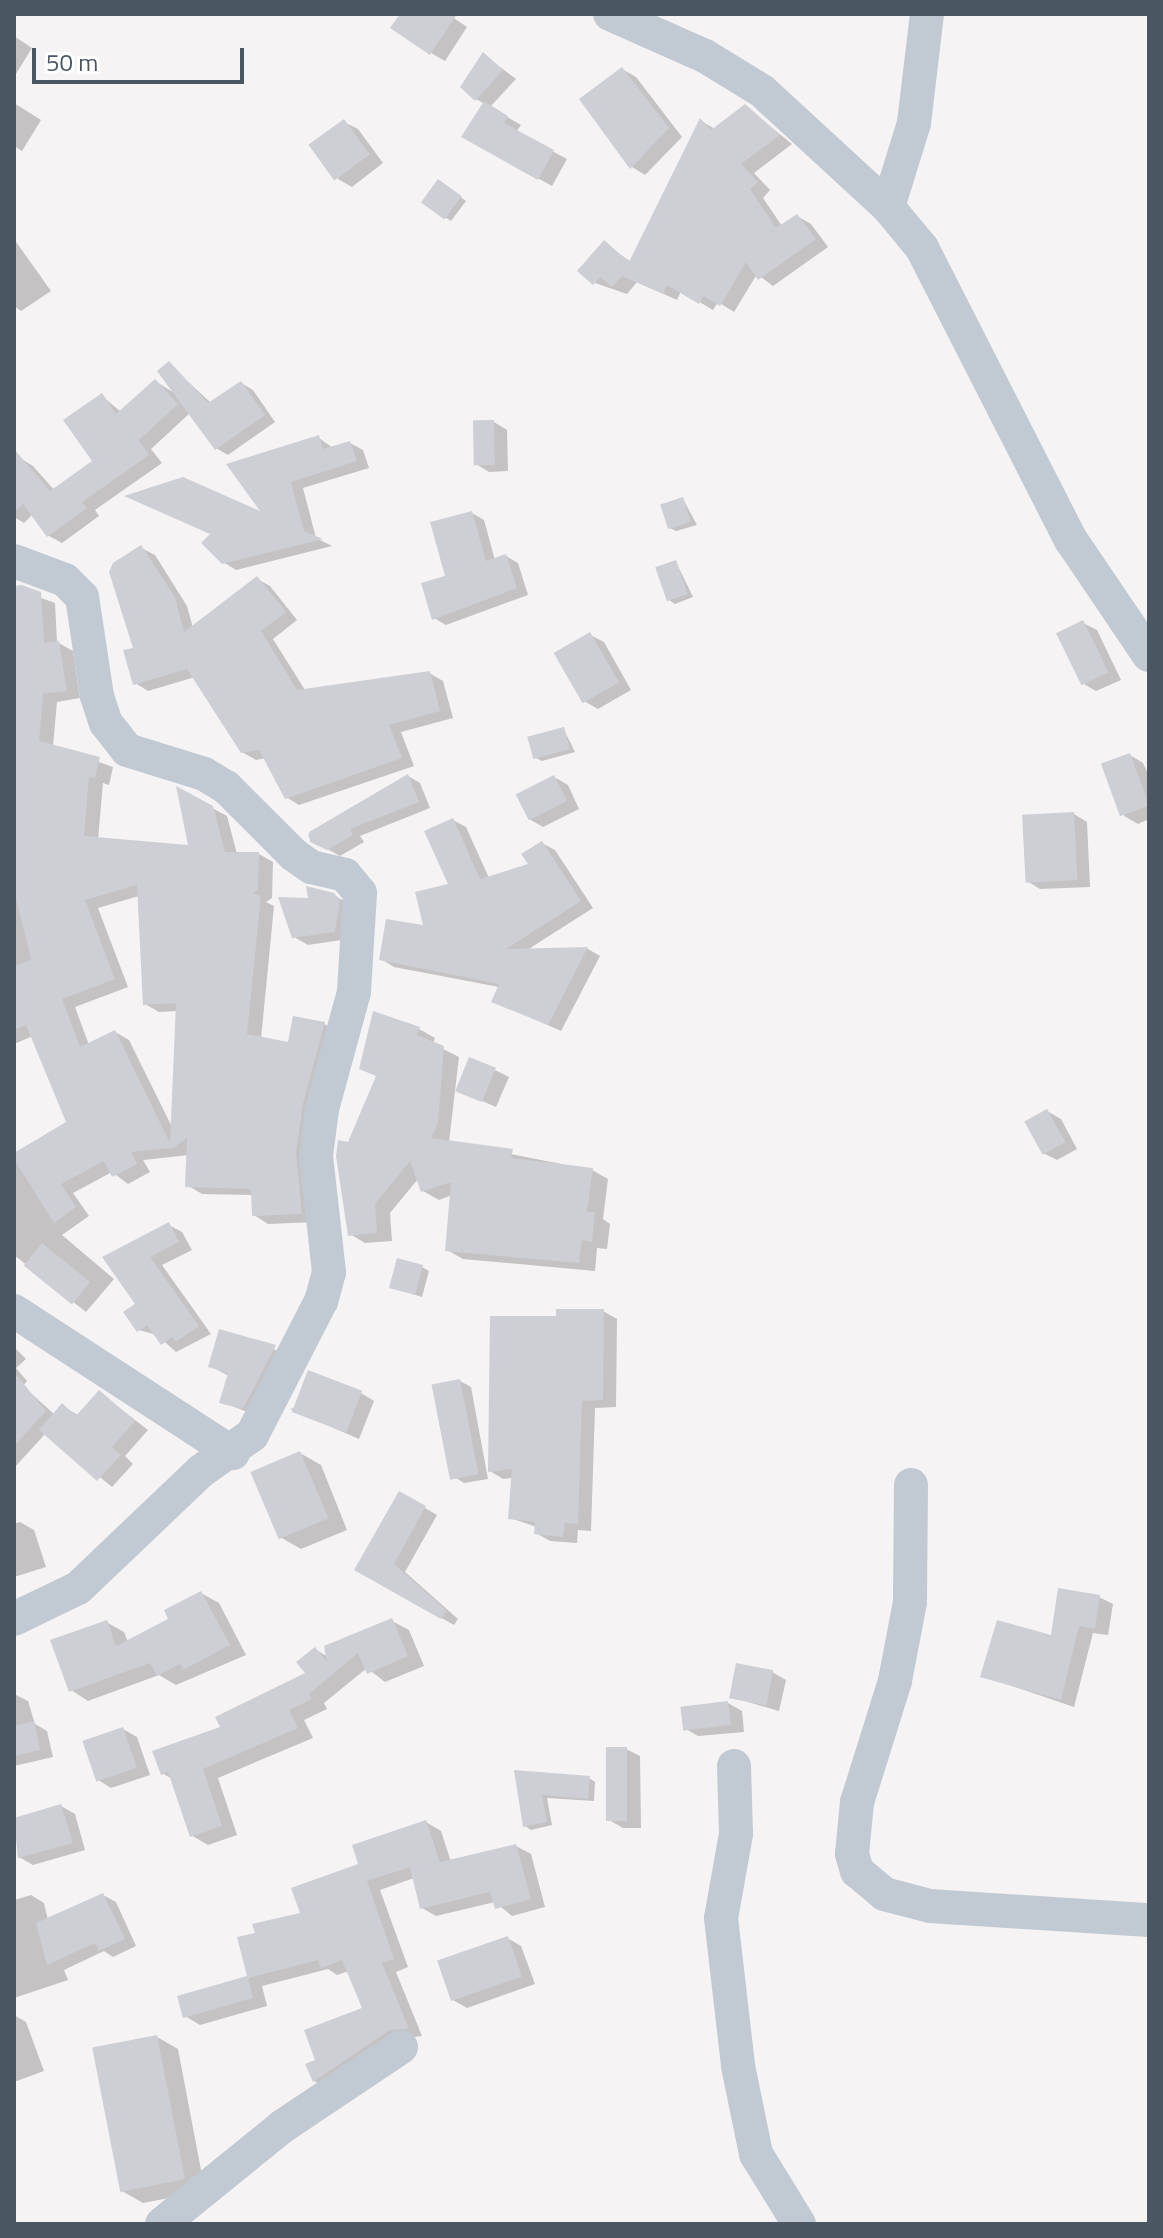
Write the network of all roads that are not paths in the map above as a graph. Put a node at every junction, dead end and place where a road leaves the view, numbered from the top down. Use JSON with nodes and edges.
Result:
{"nodes":[{"id":1,"x":610,"y":14,"type":"edge"},
{"id":2,"x":927,"y":14,"type":"edge"},
{"id":3,"x":888,"y":207,"type":"junction"},
{"id":4,"x":14,"y":561,"type":"edge"},
{"id":5,"x":1149,"y":655,"type":"edge"},
{"id":6,"x":14,"y":1311,"type":"edge"},
{"id":7,"x":233,"y":1453,"type":"junction"},
{"id":8,"x":911,"y":1485,"type":"dead end"},
{"id":9,"x":14,"y":1619,"type":"edge"},
{"id":10,"x":734,"y":1766,"type":"dead end"},
{"id":11,"x":1149,"y":1920,"type":"edge"},
{"id":12,"x":401,"y":2047,"type":"dead end"},
{"id":13,"x":162,"y":2224,"type":"edge"},
{"id":14,"x":799,"y":2224,"type":"edge"}],
"edges":[{"from":1,"to":3,"type":"street"},
{"from":2,"to":3,"type":"street"},
{"from":3,"to":5,"type":"street"},
{"from":4,"to":7,"type":"street"},
{"from":6,"to":7,"type":"street"},
{"from":7,"to":9,"type":"street"},
{"from":8,"to":11,"type":"street"},
{"from":10,"to":14,"type":"street"},
{"from":12,"to":13,"type":"street"}]}
